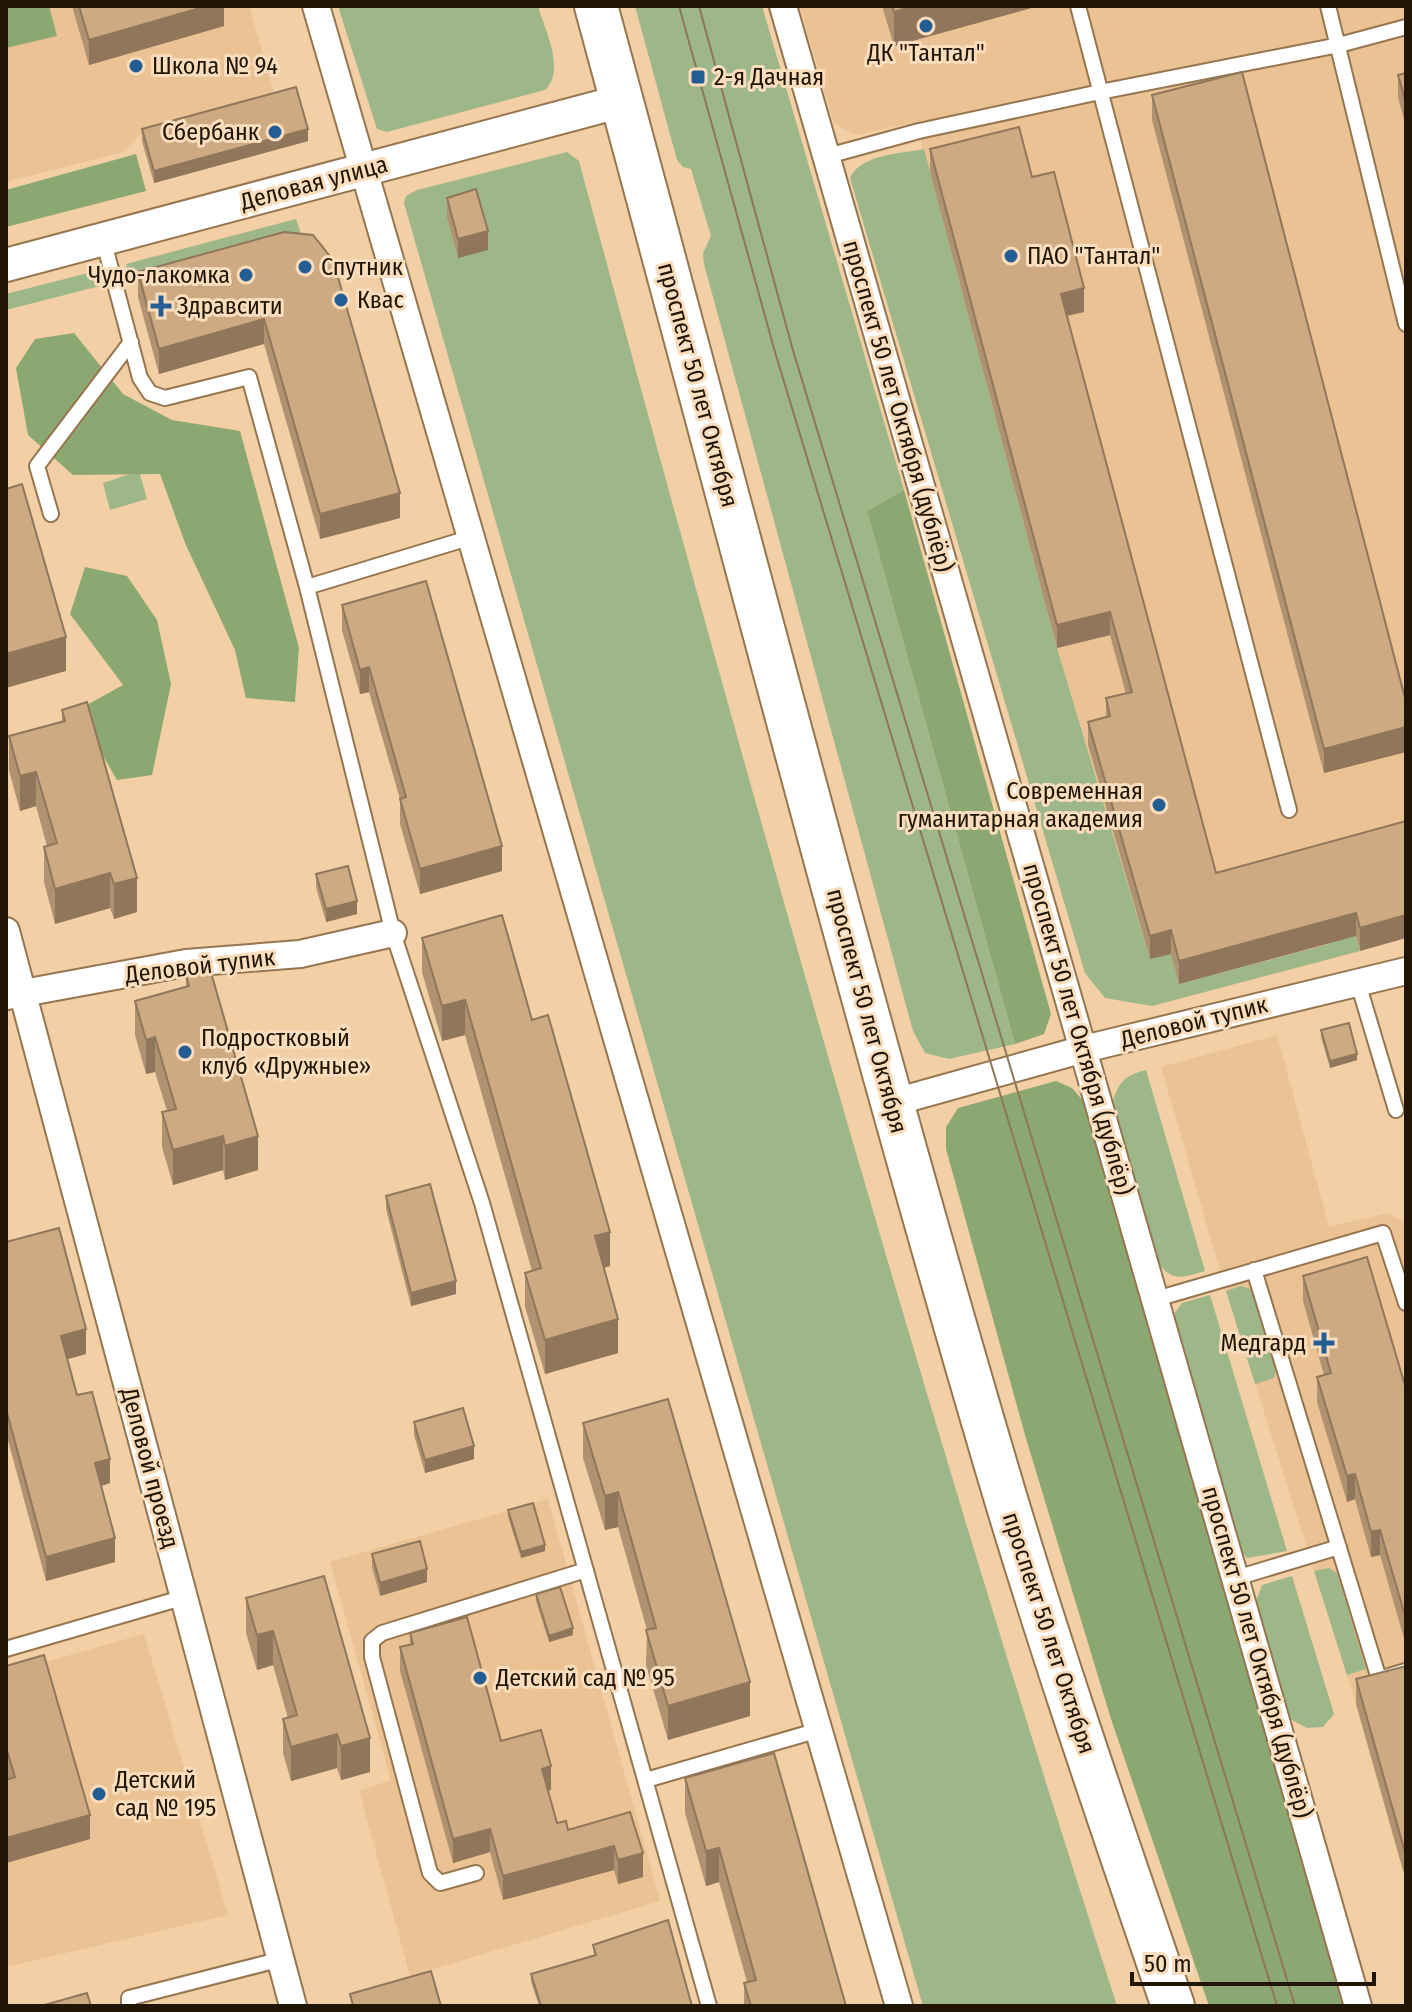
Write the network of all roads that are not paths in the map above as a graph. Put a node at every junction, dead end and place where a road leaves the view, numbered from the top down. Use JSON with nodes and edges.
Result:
{"nodes":[{"id":1,"x":316,"y":6,"type":"edge"},
{"id":2,"x":596,"y":6,"type":"edge"},
{"id":3,"x":783,"y":6,"type":"edge"},
{"id":4,"x":1078,"y":6,"type":"edge"},
{"id":5,"x":1328,"y":6,"type":"edge"},
{"id":6,"x":1406,"y":27,"type":"edge"},
{"id":7,"x":1339,"y":45,"type":"junction"},
{"id":8,"x":1100,"y":92,"type":"junction"},
{"id":9,"x":622,"y":101,"type":"junction"},
{"id":10,"x":824,"y":157,"type":"junction"},
{"id":11,"x":365,"y":170,"type":"junction"},
{"id":12,"x":103,"y":239,"type":"junction"},
{"id":13,"x":6,"y":265,"type":"edge"},
{"id":14,"x":1406,"y":324,"type":"edge"},
{"id":15,"x":131,"y":342,"type":"junction"},
{"id":16,"x":51,"y":514,"type":"dead end"},
{"id":17,"x":472,"y":537,"type":"junction"},
{"id":18,"x":307,"y":587,"type":"junction"},
{"id":19,"x":1289,"y":810,"type":"dead end"},
{"id":20,"x":6,"y":931,"type":"edge"},
{"id":21,"x":393,"y":933,"type":"junction"},
{"id":22,"x":1406,"y":971,"type":"edge"},
{"id":23,"x":1358,"y":983,"type":"junction"},
{"id":24,"x":14,"y":994,"type":"edge"},
{"id":25,"x":1084,"y":1049,"type":"junction"},
{"id":26,"x":891,"y":1103,"type":"junction"},
{"id":27,"x":1396,"y":1110,"type":"dead end"},
{"id":28,"x":1254,"y":1270,"type":"junction"},
{"id":29,"x":1156,"y":1299,"type":"junction"},
{"id":30,"x":1406,"y":1303,"type":"edge"},
{"id":31,"x":1339,"y":1547,"type":"junction"},
{"id":32,"x":586,"y":1570,"type":"junction"},
{"id":33,"x":1236,"y":1578,"type":"junction"},
{"id":34,"x":185,"y":1597,"type":"junction"},
{"id":35,"x":6,"y":1649,"type":"edge"},
{"id":36,"x":1406,"y":1671,"type":"edge"},
{"id":37,"x":819,"y":1730,"type":"junction"},
{"id":38,"x":646,"y":1780,"type":"junction"},
{"id":39,"x":476,"y":1873,"type":"dead end"},
{"id":40,"x":282,"y":1959,"type":"junction"},
{"id":41,"x":129,"y":2006,"type":"edge"},
{"id":42,"x":293,"y":2006,"type":"edge"},
{"id":43,"x":709,"y":2006,"type":"edge"},
{"id":44,"x":899,"y":2006,"type":"edge"},
{"id":45,"x":1173,"y":2006,"type":"edge"},
{"id":46,"x":1358,"y":2006,"type":"edge"}],
"edges":[{"from":1,"to":11,"type":"street"},
{"from":2,"to":9,"type":"main road","name":"проспект 50 лет Октября"},
{"from":3,"to":10,"type":"street","name":"проспект 50 лет Октября (дублёр)"},
{"from":4,"to":8,"type":"lane"},
{"from":5,"to":7,"type":"lane"},
{"from":6,"to":7,"type":"lane"},
{"from":7,"to":8,"type":"lane"},
{"from":7,"to":14,"type":"lane"},
{"from":8,"to":10,"type":"lane"},
{"from":8,"to":19,"type":"lane"},
{"from":9,"to":11,"type":"street","name":"Деловая улица"},
{"from":9,"to":26,"type":"main road","name":"проспект 50 лет Октября"},
{"from":10,"to":25,"type":"street","name":"проспект 50 лет Октября (дублёр)"},
{"from":11,"to":12,"type":"street","name":"Деловая улица"},
{"from":11,"to":17,"type":"street"},
{"from":12,"to":13,"type":"street","name":"Деловая улица"},
{"from":12,"to":15,"type":"lane"},
{"from":15,"to":16,"type":"lane"},
{"from":15,"to":18,"type":"lane"},
{"from":17,"to":18,"type":"lane"},
{"from":17,"to":37,"type":"street"},
{"from":18,"to":21,"type":"lane"},
{"from":20,"to":24,"type":"street","name":"Деловой проезд"},
{"from":21,"to":24,"type":"street","name":"Деловой тупик"},
{"from":21,"to":32,"type":"lane"},
{"from":22,"to":23,"type":"street","name":"Деловой тупик"},
{"from":23,"to":25,"type":"street","name":"Деловой тупик"},
{"from":23,"to":27,"type":"lane"},
{"from":24,"to":34,"type":"street","name":"Деловой проезд"},
{"from":25,"to":26,"type":"street","name":"Деловой тупик"},
{"from":25,"to":29,"type":"street","name":"проспект 50 лет Октября (дублёр)"},
{"from":26,"to":45,"type":"main road","name":"проспект 50 лет Октября"},
{"from":28,"to":29,"type":"lane"},
{"from":28,"to":30,"type":"lane"},
{"from":28,"to":31,"type":"lane"},
{"from":29,"to":33,"type":"street","name":"проспект 50 лет Октября (дублёр)"},
{"from":31,"to":33,"type":"lane"},
{"from":31,"to":36,"type":"lane"},
{"from":32,"to":38,"type":"lane"},
{"from":32,"to":39,"type":"lane"},
{"from":33,"to":46,"type":"street","name":"проспект 50 лет Октября (дублёр)"},
{"from":34,"to":35,"type":"lane"},
{"from":34,"to":40,"type":"street","name":"Деловой проезд"},
{"from":37,"to":38,"type":"lane"},
{"from":37,"to":44,"type":"street"},
{"from":38,"to":43,"type":"lane"},
{"from":40,"to":41,"type":"lane"},
{"from":40,"to":42,"type":"street","name":"Деловой проезд"}]}
